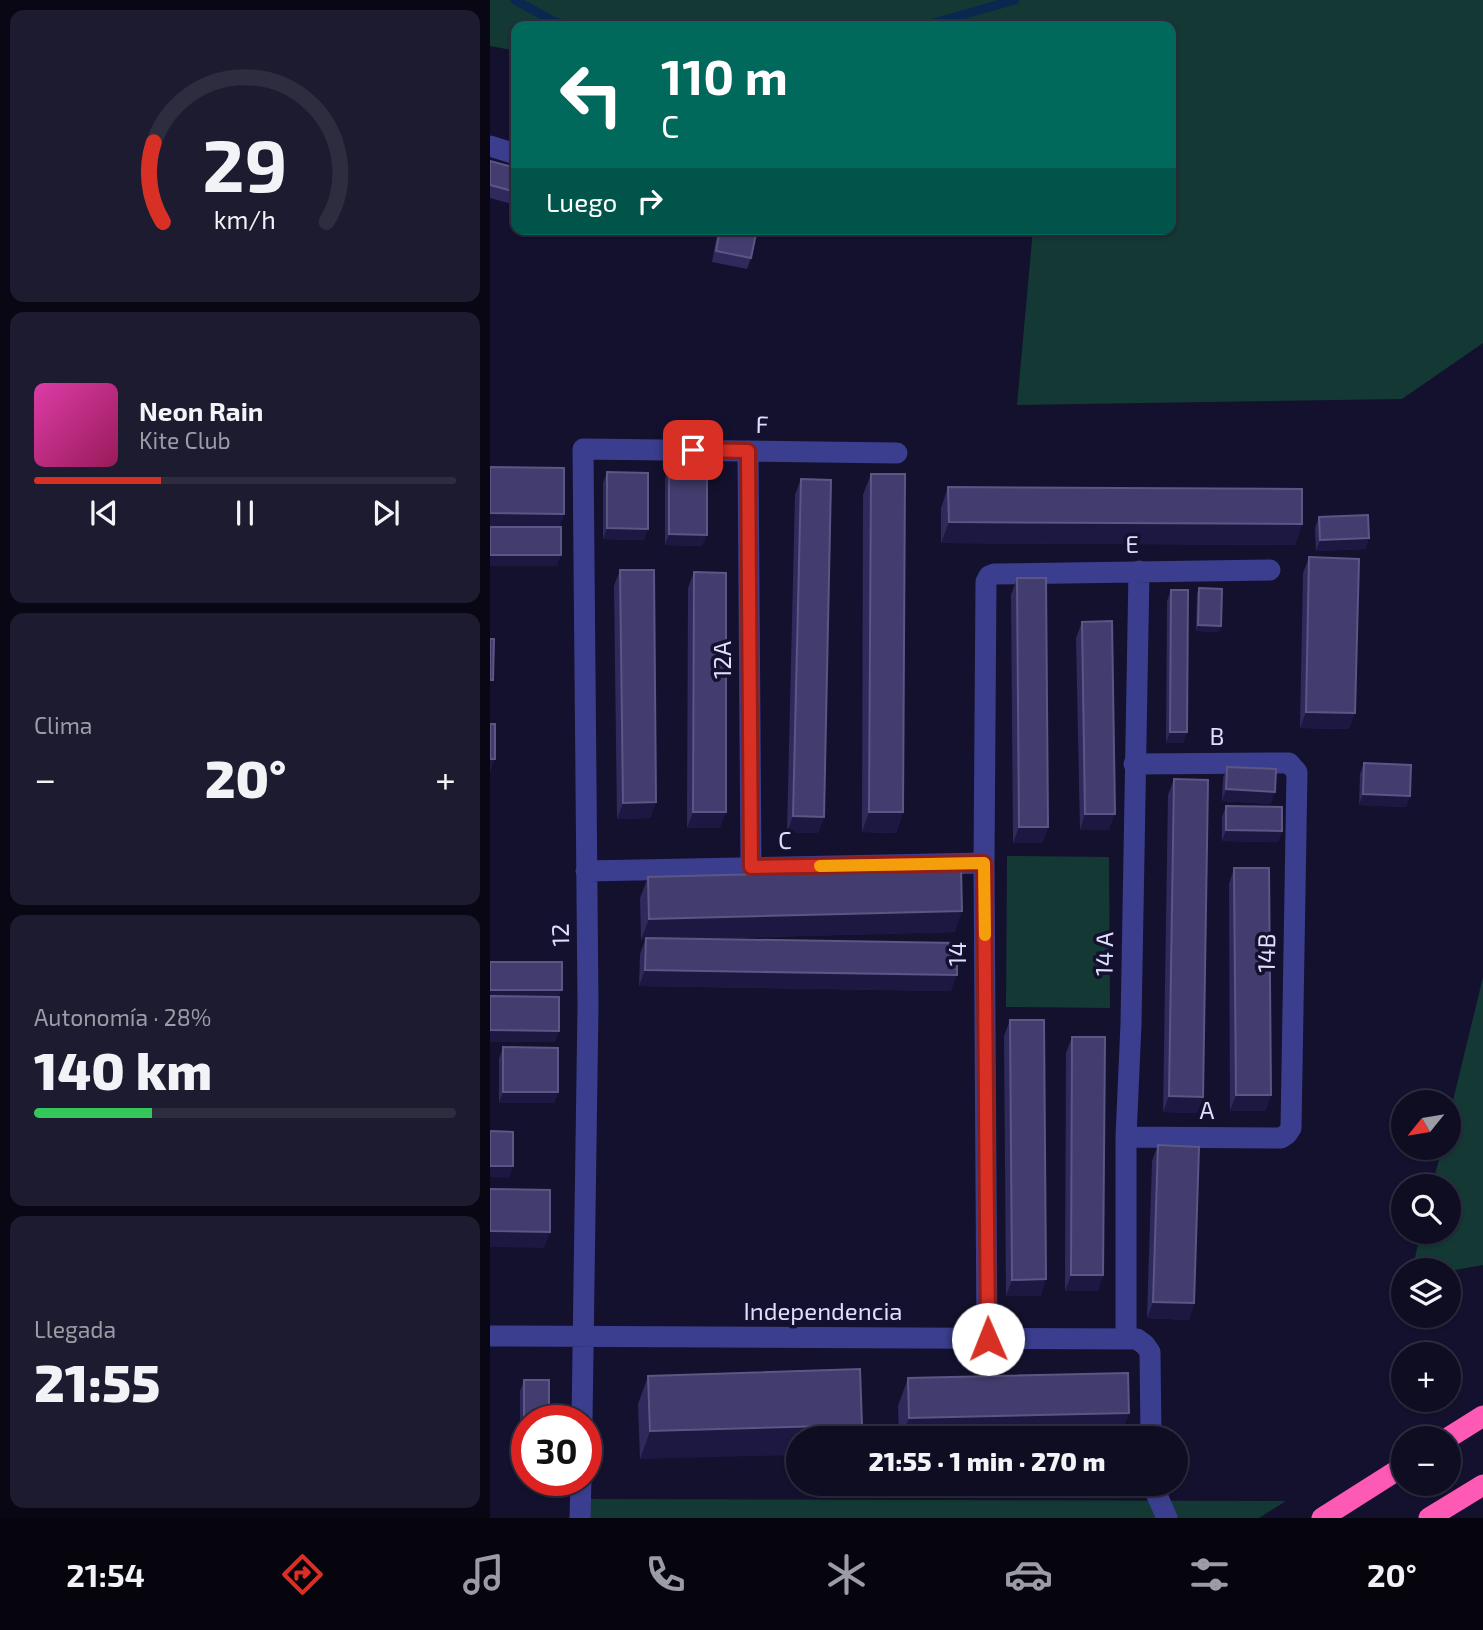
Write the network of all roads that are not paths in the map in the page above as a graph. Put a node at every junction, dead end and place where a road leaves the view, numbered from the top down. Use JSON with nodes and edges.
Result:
{"nodes":[{"id":1,"x":490,"y":146,"type":"edge"},
{"id":2,"x":511,"y":152,"type":"edge"},
{"id":3,"x":583,"y":449,"type":"joint"},
{"id":4,"x":748,"y":451,"type":"junction"},
{"id":5,"x":897,"y":453,"type":"dead end"},
{"id":6,"x":1270,"y":570,"type":"dead end"},
{"id":7,"x":1139,"y":571,"type":"junction"},
{"id":8,"x":994,"y":574,"type":"joint"},
{"id":9,"x":1134,"y":764,"type":"junction"},
{"id":10,"x":1297,"y":772,"type":"joint"},
{"id":11,"x":984,"y":863,"type":"junction"},
{"id":12,"x":751,"y":867,"type":"junction"},
{"id":13,"x":586,"y":871,"type":"junction"},
{"id":14,"x":1287,"y":1134,"type":"joint"},
{"id":15,"x":1126,"y":1137,"type":"junction"},
{"id":16,"x":490,"y":1336,"type":"edge"},
{"id":17,"x":584,"y":1338,"type":"junction"},
{"id":18,"x":1126,"y":1338,"type":"junction"},
{"id":19,"x":988,"y":1339,"type":"junction"},
{"id":20,"x":582,"y":1405,"type":"edge"},
{"id":21,"x":1483,"y":1416,"type":"edge"},
{"id":22,"x":1151,"y":1426,"type":"edge"},
{"id":23,"x":1461,"y":1430,"type":"edge"},
{"id":24,"x":1391,"y":1474,"type":"edge"},
{"id":25,"x":1483,"y":1485,"type":"edge"},
{"id":26,"x":580,"y":1496,"type":"edge"},
{"id":27,"x":1157,"y":1496,"type":"edge"},
{"id":28,"x":580,"y":1518,"type":"edge"},
{"id":29,"x":1167,"y":1518,"type":"edge"},
{"id":30,"x":1322,"y":1518,"type":"edge"},
{"id":31,"x":1429,"y":1518,"type":"edge"}],
"edges":[{"from":1,"to":2,"type":"street"},
{"from":3,"to":4,"type":"street","name":"F"},
{"from":3,"to":13,"type":"street","name":"12"},
{"from":4,"to":5,"type":"street","name":"F"},
{"from":4,"to":12,"type":"street","name":"12A"},
{"from":6,"to":7,"type":"street","name":"E"},
{"from":7,"to":8,"type":"street","name":"E"},
{"from":7,"to":9,"type":"street","name":"14 A"},
{"from":8,"to":11,"type":"street","name":"14"},
{"from":9,"to":10,"type":"street","name":"B"},
{"from":9,"to":15,"type":"street","name":"14 A"},
{"from":10,"to":14,"type":"street","name":"14B"},
{"from":11,"to":12,"type":"street","name":"C"},
{"from":11,"to":19,"type":"street","name":"14"},
{"from":12,"to":13,"type":"street","name":"C"},
{"from":13,"to":17,"type":"street","name":"12"},
{"from":14,"to":15,"type":"street","name":"A"},
{"from":15,"to":18,"type":"street","name":"14 A"},
{"from":16,"to":17,"type":"street","name":"Independencia"},
{"from":17,"to":19,"type":"street","name":"Independencia"},
{"from":17,"to":20,"type":"street","name":"12"},
{"from":18,"to":19,"type":"street","name":"Independencia"},
{"from":18,"to":22,"type":"street"},
{"from":21,"to":23,"type":"highway"},
{"from":24,"to":30,"type":"highway"},
{"from":25,"to":31,"type":"highway"},
{"from":26,"to":28,"type":"street"},
{"from":27,"to":29,"type":"street"}]}
